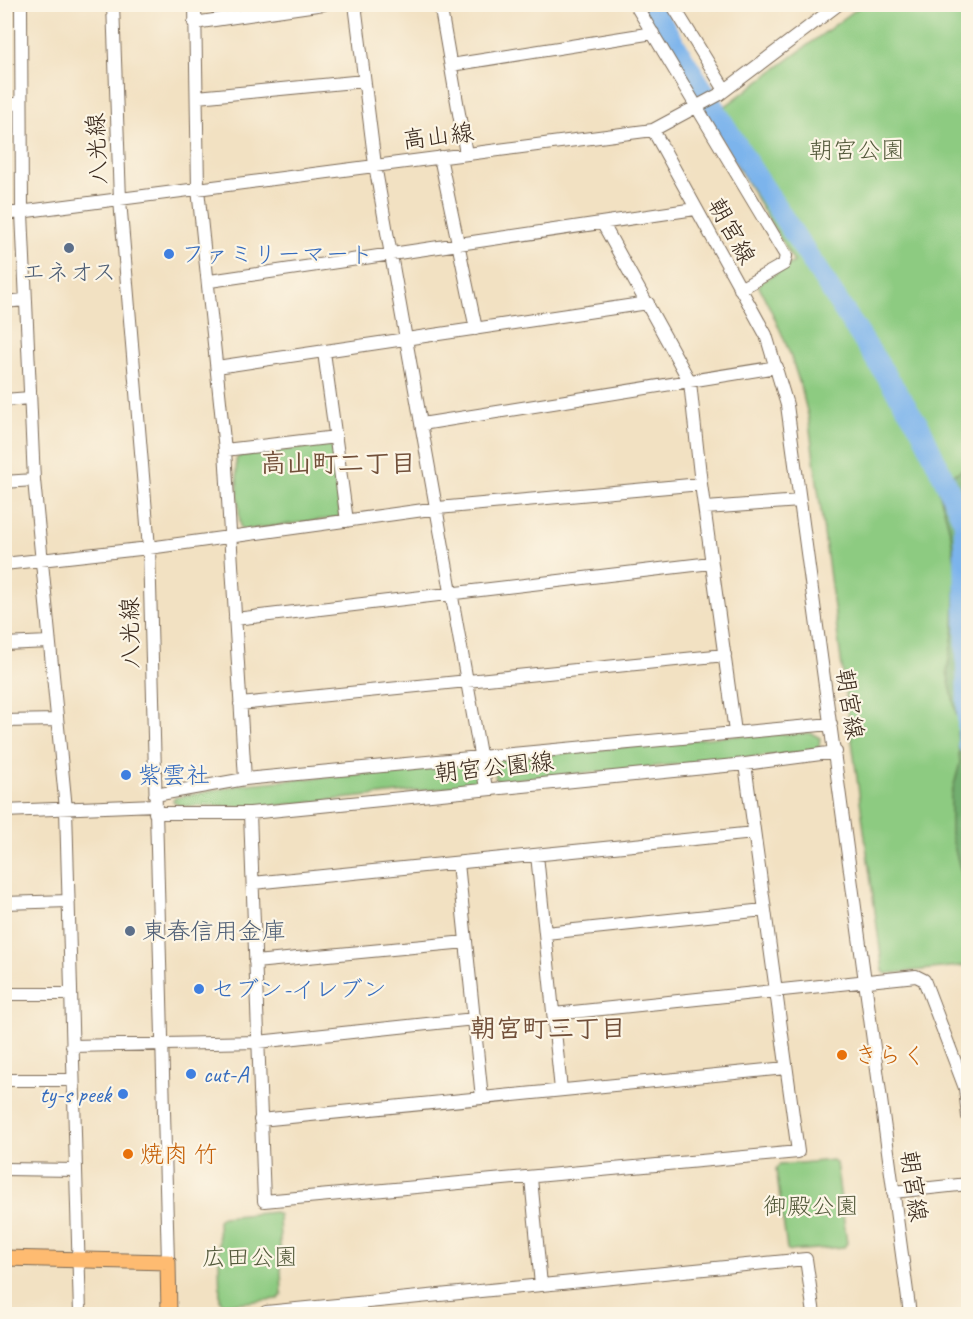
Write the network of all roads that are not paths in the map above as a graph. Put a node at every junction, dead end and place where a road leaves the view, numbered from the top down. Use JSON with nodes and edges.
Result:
{"nodes":[{"id":1,"x":21,"y":4,"type":"edge"},
{"id":2,"x":113,"y":4,"type":"edge"},
{"id":3,"x":195,"y":4,"type":"edge"},
{"id":4,"x":324,"y":4,"type":"edge"},
{"id":5,"x":355,"y":4,"type":"edge"},
{"id":6,"x":440,"y":4,"type":"edge"},
{"id":7,"x":635,"y":4,"type":"edge"},
{"id":8,"x":672,"y":4,"type":"edge"},
{"id":9,"x":839,"y":4,"type":"edge"},
{"id":10,"x":194,"y":23,"type":"junction"},
{"id":11,"x":653,"y":33,"type":"junction"},
{"id":12,"x":451,"y":65,"type":"junction"},
{"id":13,"x":364,"y":81,"type":"junction"},
{"id":14,"x":725,"y":90,"type":"junction"},
{"id":15,"x":197,"y":97,"type":"junction"},
{"id":16,"x":21,"y":103,"type":"junction"},
{"id":17,"x":705,"y":104,"type":"junction"},
{"id":18,"x":4,"y":105,"type":"edge"},
{"id":19,"x":653,"y":130,"type":"junction"},
{"id":20,"x":466,"y":154,"type":"junction"},
{"id":21,"x":440,"y":157,"type":"junction"},
{"id":22,"x":375,"y":165,"type":"junction"},
{"id":23,"x":198,"y":189,"type":"junction"},
{"id":24,"x":120,"y":200,"type":"junction"},
{"id":25,"x":695,"y":209,"type":"junction"},
{"id":26,"x":22,"y":213,"type":"junction"},
{"id":27,"x":4,"y":214,"type":"edge"},
{"id":28,"x":603,"y":224,"type":"junction"},
{"id":29,"x":459,"y":246,"type":"junction"},
{"id":30,"x":391,"y":253,"type":"junction"},
{"id":31,"x":210,"y":281,"type":"junction"},
{"id":32,"x":740,"y":289,"type":"junction"},
{"id":33,"x":25,"y":300,"type":"junction"},
{"id":34,"x":4,"y":302,"type":"edge"},
{"id":35,"x":648,"y":303,"type":"junction"},
{"id":36,"x":476,"y":329,"type":"junction"},
{"id":37,"x":407,"y":338,"type":"junction"},
{"id":38,"x":324,"y":352,"type":"junction"},
{"id":39,"x":217,"y":367,"type":"junction"},
{"id":40,"x":777,"y":367,"type":"junction"},
{"id":41,"x":690,"y":382,"type":"junction"},
{"id":42,"x":30,"y":398,"type":"junction"},
{"id":43,"x":4,"y":400,"type":"edge"},
{"id":44,"x":422,"y":424,"type":"junction"},
{"id":45,"x":336,"y":437,"type":"junction"},
{"id":46,"x":225,"y":450,"type":"junction"},
{"id":47,"x":34,"y":480,"type":"junction"},
{"id":48,"x":4,"y":482,"type":"edge"},
{"id":49,"x":700,"y":484,"type":"junction"},
{"id":50,"x":800,"y":501,"type":"junction"},
{"id":51,"x":438,"y":508,"type":"junction"},
{"id":52,"x":706,"y":508,"type":"junction"},
{"id":53,"x":347,"y":521,"type":"junction"},
{"id":54,"x":231,"y":536,"type":"junction"},
{"id":55,"x":149,"y":549,"type":"junction"},
{"id":56,"x":42,"y":562,"type":"junction"},
{"id":57,"x":711,"y":563,"type":"junction"},
{"id":58,"x":4,"y":564,"type":"edge"},
{"id":59,"x":453,"y":594,"type":"junction"},
{"id":60,"x":235,"y":619,"type":"junction"},
{"id":61,"x":49,"y":642,"type":"junction"},
{"id":62,"x":4,"y":644,"type":"edge"},
{"id":63,"x":725,"y":655,"type":"junction"},
{"id":64,"x":468,"y":680,"type":"junction"},
{"id":65,"x":240,"y":704,"type":"junction"},
{"id":66,"x":57,"y":720,"type":"junction"},
{"id":67,"x":4,"y":722,"type":"edge"},
{"id":68,"x":831,"y":724,"type":"junction"},
{"id":69,"x":735,"y":732,"type":"junction"},
{"id":70,"x":836,"y":752,"type":"junction"},
{"id":71,"x":482,"y":756,"type":"junction"},
{"id":72,"x":745,"y":764,"type":"junction"},
{"id":73,"x":245,"y":779,"type":"junction"},
{"id":74,"x":486,"y":788,"type":"junction"},
{"id":75,"x":155,"y":804,"type":"junction"},
{"id":76,"x":66,"y":809,"type":"junction"},
{"id":77,"x":4,"y":811,"type":"edge"},
{"id":78,"x":250,"y":813,"type":"junction"},
{"id":79,"x":754,"y":833,"type":"junction"},
{"id":80,"x":537,"y":855,"type":"junction"},
{"id":81,"x":458,"y":863,"type":"junction"},
{"id":82,"x":253,"y":883,"type":"junction"},
{"id":83,"x":69,"y":902,"type":"junction"},
{"id":84,"x":4,"y":903,"type":"edge"},
{"id":85,"x":764,"y":910,"type":"junction"},
{"id":86,"x":546,"y":933,"type":"junction"},
{"id":87,"x":466,"y":942,"type":"junction"},
{"id":88,"x":255,"y":962,"type":"junction"},
{"id":89,"x":866,"y":980,"type":"junction"},
{"id":90,"x":775,"y":990,"type":"junction"},
{"id":91,"x":4,"y":994,"type":"edge"},
{"id":92,"x":71,"y":994,"type":"junction"},
{"id":93,"x":554,"y":1014,"type":"junction"},
{"id":94,"x":474,"y":1018,"type":"junction"},
{"id":95,"x":258,"y":1042,"type":"junction"},
{"id":96,"x":163,"y":1044,"type":"junction"},
{"id":97,"x":72,"y":1046,"type":"junction"},
{"id":98,"x":786,"y":1068,"type":"junction"},
{"id":99,"x":4,"y":1080,"type":"edge"},
{"id":100,"x":73,"y":1080,"type":"junction"},
{"id":101,"x":561,"y":1090,"type":"junction"},
{"id":102,"x":482,"y":1098,"type":"junction"},
{"id":103,"x":969,"y":1117,"type":"edge"},
{"id":104,"x":260,"y":1120,"type":"junction"},
{"id":105,"x":4,"y":1169,"type":"edge"},
{"id":106,"x":76,"y":1170,"type":"junction"},
{"id":107,"x":531,"y":1178,"type":"junction"},
{"id":108,"x":969,"y":1184,"type":"edge"},
{"id":109,"x":893,"y":1192,"type":"junction"},
{"id":110,"x":4,"y":1258,"type":"edge"},
{"id":111,"x":78,"y":1260,"type":"junction"},
{"id":112,"x":168,"y":1262,"type":"junction"},
{"id":113,"x":541,"y":1285,"type":"junction"},
{"id":114,"x":80,"y":1314,"type":"edge"},
{"id":115,"x":169,"y":1314,"type":"edge"},
{"id":116,"x":266,"y":1314,"type":"edge"},
{"id":117,"x":814,"y":1314,"type":"edge"},
{"id":118,"x":910,"y":1314,"type":"edge"}],
"edges":[{"from":1,"to":16,"type":"street"},
{"from":2,"to":24,"type":"street","name":"八光線"},
{"from":3,"to":10,"type":"street"},
{"from":4,"to":10,"type":"street"},
{"from":5,"to":13,"type":"street"},
{"from":6,"to":12,"type":"street"},
{"from":7,"to":11,"type":"street"},
{"from":8,"to":14,"type":"street"},
{"from":9,"to":14,"type":"street","name":"高山線"},
{"from":10,"to":15,"type":"street"},
{"from":11,"to":12,"type":"street"},
{"from":11,"to":17,"type":"street"},
{"from":12,"to":20,"type":"street"},
{"from":13,"to":15,"type":"street"},
{"from":13,"to":22,"type":"street"},
{"from":14,"to":17,"type":"street","name":"高山線"},
{"from":15,"to":23,"type":"street"},
{"from":16,"to":18,"type":"street"},
{"from":16,"to":26,"type":"street"},
{"from":17,"to":19,"type":"street","name":"高山線"},
{"from":17,"to":32,"type":"street"},
{"from":19,"to":20,"type":"street","name":"高山線"},
{"from":19,"to":25,"type":"street","name":"朝宮線"},
{"from":20,"to":21,"type":"street","name":"高山線"},
{"from":21,"to":22,"type":"street","name":"高山線"},
{"from":21,"to":29,"type":"street"},
{"from":22,"to":23,"type":"street","name":"高山線"},
{"from":22,"to":30,"type":"street"},
{"from":23,"to":24,"type":"street","name":"高山線"},
{"from":23,"to":31,"type":"street"},
{"from":24,"to":26,"type":"street","name":"高山線"},
{"from":24,"to":55,"type":"street","name":"八光線"},
{"from":25,"to":28,"type":"street"},
{"from":25,"to":32,"type":"street","name":"朝宮線"},
{"from":26,"to":27,"type":"street","name":"高山線"},
{"from":26,"to":33,"type":"street"},
{"from":28,"to":29,"type":"street"},
{"from":28,"to":35,"type":"street"},
{"from":29,"to":30,"type":"street"},
{"from":29,"to":36,"type":"street"},
{"from":30,"to":31,"type":"street"},
{"from":30,"to":37,"type":"street"},
{"from":31,"to":39,"type":"street"},
{"from":32,"to":40,"type":"street","name":"朝宮線"},
{"from":33,"to":34,"type":"street"},
{"from":33,"to":42,"type":"street"},
{"from":35,"to":36,"type":"street"},
{"from":35,"to":41,"type":"street"},
{"from":36,"to":37,"type":"street"},
{"from":37,"to":38,"type":"street"},
{"from":37,"to":44,"type":"street"},
{"from":38,"to":39,"type":"street"},
{"from":38,"to":45,"type":"street"},
{"from":39,"to":46,"type":"street"},
{"from":40,"to":41,"type":"street"},
{"from":40,"to":50,"type":"street","name":"朝宮線"},
{"from":41,"to":44,"type":"street"},
{"from":41,"to":49,"type":"street"},
{"from":42,"to":43,"type":"street"},
{"from":42,"to":47,"type":"street"},
{"from":44,"to":51,"type":"street"},
{"from":45,"to":46,"type":"street"},
{"from":45,"to":53,"type":"street"},
{"from":46,"to":54,"type":"street"},
{"from":47,"to":48,"type":"street"},
{"from":47,"to":56,"type":"street"},
{"from":49,"to":51,"type":"street"},
{"from":49,"to":52,"type":"street"},
{"from":50,"to":52,"type":"street"},
{"from":50,"to":68,"type":"street","name":"朝宮線"},
{"from":51,"to":53,"type":"street"},
{"from":51,"to":59,"type":"street"},
{"from":52,"to":57,"type":"street"},
{"from":53,"to":54,"type":"street"},
{"from":54,"to":55,"type":"street"},
{"from":54,"to":60,"type":"street"},
{"from":55,"to":56,"type":"street"},
{"from":55,"to":75,"type":"street","name":"八光線"},
{"from":56,"to":58,"type":"street"},
{"from":56,"to":61,"type":"street"},
{"from":57,"to":59,"type":"street"},
{"from":57,"to":63,"type":"street"},
{"from":59,"to":60,"type":"street"},
{"from":59,"to":64,"type":"street"},
{"from":60,"to":65,"type":"street"},
{"from":61,"to":62,"type":"street"},
{"from":61,"to":66,"type":"street"},
{"from":63,"to":64,"type":"street"},
{"from":63,"to":69,"type":"street"},
{"from":64,"to":65,"type":"street"},
{"from":64,"to":71,"type":"street"},
{"from":65,"to":73,"type":"street"},
{"from":66,"to":67,"type":"street"},
{"from":66,"to":76,"type":"street"},
{"from":68,"to":69,"type":"street","name":"朝宮公園線"},
{"from":68,"to":70,"type":"street","name":"朝宮線"},
{"from":69,"to":71,"type":"street","name":"朝宮公園線"},
{"from":70,"to":72,"type":"street","name":"朝宮公園線"},
{"from":70,"to":89,"type":"street","name":"朝宮線"},
{"from":71,"to":73,"type":"street","name":"朝宮公園線"},
{"from":71,"to":74,"type":"street"},
{"from":72,"to":74,"type":"street","name":"朝宮公園線"},
{"from":72,"to":79,"type":"street"},
{"from":73,"to":75,"type":"street","name":"朝宮公園線"},
{"from":74,"to":78,"type":"street","name":"朝宮公園線"},
{"from":75,"to":76,"type":"street","name":"朝宮公園線"},
{"from":75,"to":78,"type":"street","name":"朝宮公園線"},
{"from":75,"to":96,"type":"street","name":"八光線"},
{"from":76,"to":77,"type":"street","name":"朝宮公園線"},
{"from":76,"to":83,"type":"street"},
{"from":78,"to":82,"type":"street"},
{"from":79,"to":80,"type":"street"},
{"from":79,"to":85,"type":"street"},
{"from":80,"to":81,"type":"street"},
{"from":80,"to":86,"type":"street"},
{"from":81,"to":82,"type":"street"},
{"from":81,"to":87,"type":"street"},
{"from":82,"to":88,"type":"street"},
{"from":83,"to":84,"type":"street"},
{"from":83,"to":92,"type":"street"},
{"from":85,"to":86,"type":"street"},
{"from":85,"to":90,"type":"street"},
{"from":86,"to":93,"type":"street"},
{"from":87,"to":88,"type":"street"},
{"from":87,"to":94,"type":"street"},
{"from":88,"to":95,"type":"street"},
{"from":89,"to":90,"type":"street"},
{"from":89,"to":103,"type":"street"},
{"from":89,"to":109,"type":"street","name":"朝宮線"},
{"from":90,"to":93,"type":"street"},
{"from":90,"to":98,"type":"street"},
{"from":91,"to":92,"type":"street"},
{"from":92,"to":97,"type":"street"},
{"from":93,"to":101,"type":"street"},
{"from":94,"to":95,"type":"street"},
{"from":94,"to":102,"type":"street"},
{"from":95,"to":96,"type":"street"},
{"from":95,"to":104,"type":"street"},
{"from":96,"to":97,"type":"street"},
{"from":96,"to":112,"type":"street","name":"八光線"},
{"from":97,"to":100,"type":"street"},
{"from":98,"to":101,"type":"street"},
{"from":98,"to":107,"type":"street"},
{"from":99,"to":100,"type":"street"},
{"from":100,"to":106,"type":"street"},
{"from":101,"to":102,"type":"street"},
{"from":102,"to":104,"type":"street"},
{"from":104,"to":107,"type":"street"},
{"from":105,"to":106,"type":"street"},
{"from":106,"to":111,"type":"street"},
{"from":107,"to":113,"type":"street"},
{"from":108,"to":109,"type":"street"},
{"from":109,"to":118,"type":"street","name":"朝宮線"},
{"from":110,"to":111,"type":"main road"},
{"from":111,"to":112,"type":"main road"},
{"from":111,"to":114,"type":"street"},
{"from":112,"to":115,"type":"main road"},
{"from":113,"to":116,"type":"street"},
{"from":113,"to":117,"type":"street"}]}
